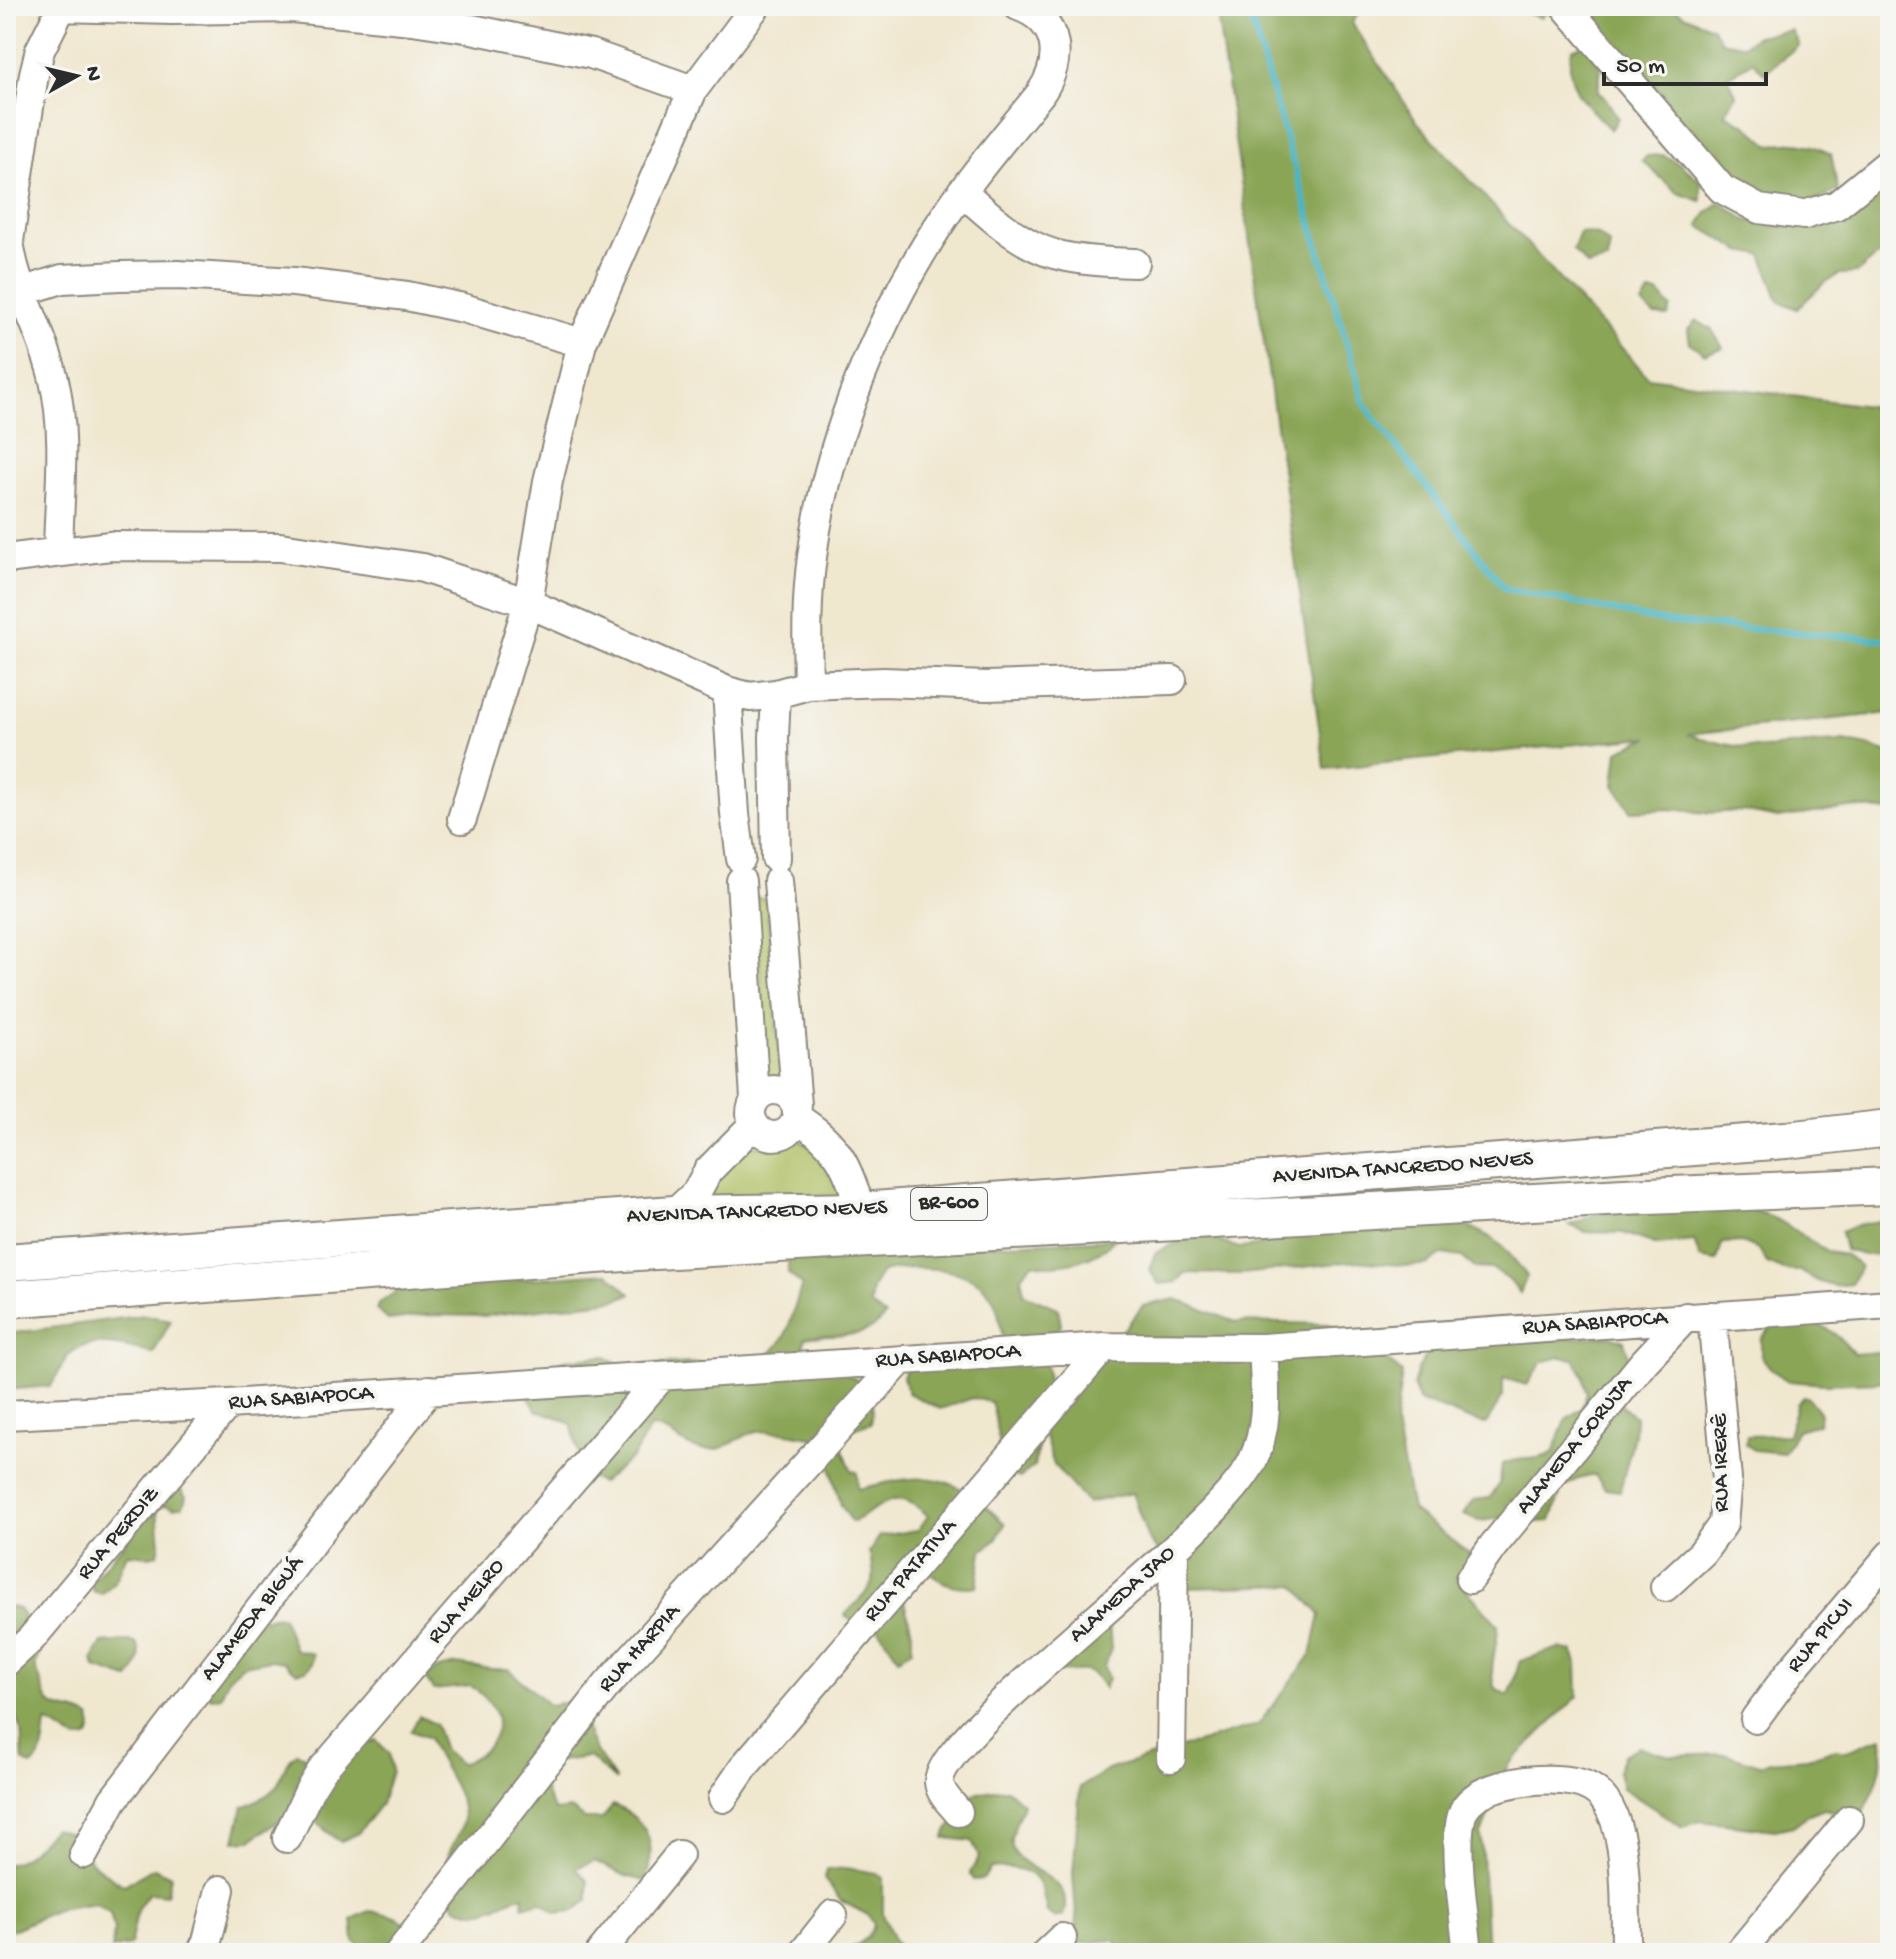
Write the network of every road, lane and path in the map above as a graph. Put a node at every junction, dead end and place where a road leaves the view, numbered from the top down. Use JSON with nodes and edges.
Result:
{"nodes":[{"id":1,"x":61,"y":6,"type":"edge"},
{"id":2,"x":756,"y":6,"type":"edge"},
{"id":3,"x":1018,"y":6,"type":"edge"},
{"id":4,"x":1565,"y":6,"type":"edge"},
{"id":5,"x":693,"y":90,"type":"junction"},
{"id":6,"x":1890,"y":162,"type":"edge"},
{"id":7,"x":962,"y":191,"type":"junction"},
{"id":8,"x":1135,"y":263,"type":"dead end"},
{"id":9,"x":21,"y":292,"type":"junction"},
{"id":10,"x":582,"y":343,"type":"junction"},
{"id":11,"x":58,"y":551,"type":"junction"},
{"id":12,"x":6,"y":559,"type":"edge"},
{"id":13,"x":528,"y":603,"type":"junction"},
{"id":14,"x":1172,"y":680,"type":"dead end"},
{"id":15,"x":808,"y":685,"type":"junction"},
{"id":16,"x":727,"y":691,"type":"junction"},
{"id":17,"x":776,"y":694,"type":"junction"},
{"id":18,"x":462,"y":819,"type":"dead end"},
{"id":19,"x":777,"y":869,"type":"junction"},
{"id":20,"x":741,"y":870,"type":"junction"},
{"id":21,"x":754,"y":1111,"type":"junction"},
{"id":22,"x":1890,"y":1111,"type":"edge"},
{"id":23,"x":797,"y":1112,"type":"junction"},
{"id":24,"x":1890,"y":1128,"type":"edge"},
{"id":25,"x":1786,"y":1140,"type":"junction"},
{"id":26,"x":1890,"y":1186,"type":"edge"},
{"id":27,"x":1794,"y":1191,"type":"junction"},
{"id":28,"x":1890,"y":1195,"type":"edge"},
{"id":29,"x":861,"y":1211,"type":"junction"},
{"id":30,"x":674,"y":1214,"type":"junction"},
{"id":31,"x":6,"y":1262,"type":"edge"},
{"id":32,"x":6,"y":1299,"type":"edge"},
{"id":33,"x":1890,"y":1304,"type":"edge"},
{"id":34,"x":1699,"y":1316,"type":"junction"},
{"id":35,"x":1104,"y":1347,"type":"junction"},
{"id":36,"x":1263,"y":1348,"type":"junction"},
{"id":37,"x":900,"y":1361,"type":"junction"},
{"id":38,"x":662,"y":1376,"type":"junction"},
{"id":39,"x":429,"y":1390,"type":"junction"},
{"id":40,"x":228,"y":1404,"type":"junction"},
{"id":41,"x":6,"y":1415,"type":"edge"},
{"id":42,"x":1174,"y":1549,"type":"junction"},
{"id":43,"x":1890,"y":1555,"type":"edge"},
{"id":44,"x":1470,"y":1579,"type":"dead end"},
{"id":45,"x":1665,"y":1587,"type":"dead end"},
{"id":46,"x":6,"y":1662,"type":"edge"},
{"id":47,"x":1755,"y":1719,"type":"dead end"},
{"id":48,"x":1171,"y":1758,"type":"dead end"},
{"id":49,"x":723,"y":1798,"type":"dead end"},
{"id":50,"x":958,"y":1812,"type":"dead end"},
{"id":51,"x":1849,"y":1820,"type":"dead end"},
{"id":52,"x":287,"y":1838,"type":"dead end"},
{"id":53,"x":84,"y":1854,"type":"dead end"},
{"id":54,"x":679,"y":1855,"type":"dead end"},
{"id":55,"x":220,"y":1890,"type":"dead end"},
{"id":56,"x":833,"y":1915,"type":"dead end"},
{"id":57,"x":1626,"y":1943,"type":"dead end"},
{"id":58,"x":201,"y":1953,"type":"edge"},
{"id":59,"x":399,"y":1953,"type":"edge"},
{"id":60,"x":600,"y":1953,"type":"edge"},
{"id":61,"x":803,"y":1953,"type":"edge"},
{"id":62,"x":1468,"y":1953,"type":"edge"},
{"id":63,"x":1739,"y":1953,"type":"edge"}],
"edges":[{"from":1,"to":5,"type":"street"},
{"from":1,"to":9,"type":"street"},
{"from":2,"to":5,"type":"street"},
{"from":3,"to":7,"type":"street"},
{"from":4,"to":6,"type":"street"},
{"from":5,"to":10,"type":"street"},
{"from":7,"to":8,"type":"street"},
{"from":7,"to":15,"type":"street"},
{"from":9,"to":10,"type":"street"},
{"from":9,"to":11,"type":"street"},
{"from":10,"to":13,"type":"street"},
{"from":11,"to":12,"type":"street"},
{"from":11,"to":13,"type":"street"},
{"from":13,"to":16,"type":"street"},
{"from":13,"to":18,"type":"street"},
{"from":14,"to":15,"type":"street"},
{"from":15,"to":17,"type":"street"},
{"from":16,"to":17,"type":"street"},
{"from":16,"to":20,"type":"street"},
{"from":17,"to":19,"type":"street"},
{"from":19,"to":20,"type":"street"},
{"from":19,"to":23,"type":"street"},
{"from":20,"to":21,"type":"street"},
{"from":21,"to":23,"type":"street"},
{"from":21,"to":23,"type":"street"},
{"from":21,"to":30,"type":"street"},
{"from":22,"to":25,"type":"main road"},
{"from":23,"to":29,"type":"street"},
{"from":24,"to":25,"type":"main road","name":"AVENIDA TANCREDO NEVES","number":"BR-600"},
{"from":25,"to":29,"type":"main road","name":"AVENIDA TANCREDO NEVES","number":"BR-600"},
{"from":26,"to":27,"type":"main road","name":"AVENIDA TANCREDO NEVES","number":"BR-600"},
{"from":27,"to":28,"type":"main road"},
{"from":27,"to":32,"type":"main road","name":"AVENIDA TANCREDO NEVES","number":"BR-600"},
{"from":29,"to":30,"type":"main road","name":"AVENIDA TANCREDO NEVES","number":"BR-600"},
{"from":30,"to":31,"type":"main road","name":"AVENIDA TANCREDO NEVES","number":"BR-600"},
{"from":33,"to":34,"type":"street","name":"RUA SABIAPOCA"},
{"from":34,"to":36,"type":"street","name":"RUA SABIAPOCA"},
{"from":34,"to":44,"type":"street","name":"ALAMEDA CORUJA"},
{"from":34,"to":45,"type":"street","name":"RUA IRERÊ"},
{"from":35,"to":36,"type":"street","name":"RUA SABIAPOCA"},
{"from":35,"to":37,"type":"street","name":"RUA SABIAPOCA"},
{"from":35,"to":49,"type":"street","name":"RUA PATATIVA"},
{"from":36,"to":42,"type":"street","name":"ALAMEDA JAO"},
{"from":37,"to":38,"type":"street","name":"RUA SABIAPOCA"},
{"from":37,"to":59,"type":"street","name":"RUA HARPIA"},
{"from":38,"to":39,"type":"street","name":"RUA SABIAPOCA"},
{"from":38,"to":52,"type":"street","name":"RUA MELRO"},
{"from":39,"to":40,"type":"street","name":"RUA SABIAPOCA"},
{"from":39,"to":53,"type":"street","name":"ALAMEDA BIGUÁ"},
{"from":40,"to":41,"type":"street","name":"RUA SABIAPOCA"},
{"from":40,"to":46,"type":"street","name":"RUA PERDIZ"},
{"from":42,"to":48,"type":"street"},
{"from":42,"to":50,"type":"street","name":"ALAMEDA JAO"},
{"from":43,"to":47,"type":"street","name":"RUA PICUI"},
{"from":51,"to":63,"type":"street"},
{"from":54,"to":60,"type":"street"},
{"from":55,"to":58,"type":"street"},
{"from":56,"to":61,"type":"street"},
{"from":57,"to":62,"type":"street"}]}
